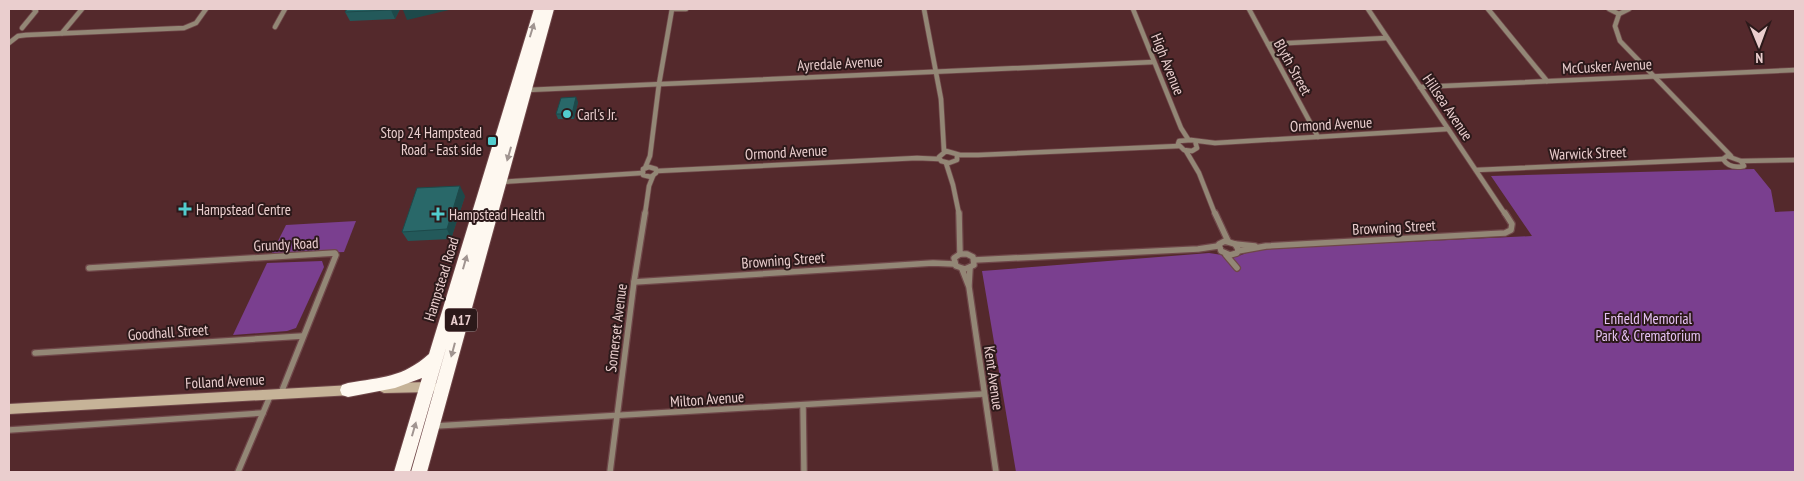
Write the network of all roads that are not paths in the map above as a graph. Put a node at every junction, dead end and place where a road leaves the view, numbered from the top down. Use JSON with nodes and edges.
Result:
{"nodes":[{"id":1,"x":34,"y":9,"type":"edge"},
{"id":2,"x":82,"y":9,"type":"edge"},
{"id":3,"x":206,"y":9,"type":"edge"},
{"id":4,"x":285,"y":9,"type":"edge"},
{"id":5,"x":539,"y":9,"type":"edge"},
{"id":6,"x":549,"y":9,"type":"edge"},
{"id":7,"x":672,"y":9,"type":"edge"},
{"id":8,"x":686,"y":9,"type":"edge"},
{"id":9,"x":924,"y":9,"type":"edge"},
{"id":10,"x":1133,"y":9,"type":"edge"},
{"id":11,"x":1248,"y":9,"type":"edge"},
{"id":12,"x":1368,"y":9,"type":"edge"},
{"id":13,"x":1488,"y":9,"type":"edge"},
{"id":14,"x":1609,"y":9,"type":"edge"},
{"id":15,"x":1629,"y":9,"type":"edge"},
{"id":16,"x":1619,"y":14,"type":"junction"},
{"id":17,"x":275,"y":27,"type":"dead end"},
{"id":18,"x":22,"y":28,"type":"dead end"},
{"id":19,"x":62,"y":33,"type":"junction"},
{"id":20,"x":9,"y":34,"type":"edge"},
{"id":21,"x":18,"y":36,"type":"junction"},
{"id":22,"x":1387,"y":38,"type":"junction"},
{"id":23,"x":9,"y":43,"type":"edge"},
{"id":24,"x":1268,"y":44,"type":"junction"},
{"id":25,"x":1154,"y":62,"type":"junction"},
{"id":26,"x":1795,"y":70,"type":"edge"},
{"id":27,"x":936,"y":71,"type":"junction"},
{"id":28,"x":1653,"y":76,"type":"junction"},
{"id":29,"x":1547,"y":81,"type":"junction"},
{"id":30,"x":659,"y":84,"type":"junction"},
{"id":31,"x":1420,"y":87,"type":"junction"},
{"id":32,"x":521,"y":90,"type":"junction"},
{"id":33,"x":1181,"y":128,"type":"junction"},
{"id":34,"x":1448,"y":130,"type":"junction"},
{"id":35,"x":1318,"y":137,"type":"junction"},
{"id":36,"x":1188,"y":138,"type":"junction"},
{"id":37,"x":945,"y":139,"type":"junction"},
{"id":38,"x":1179,"y":143,"type":"junction"},
{"id":39,"x":1196,"y":146,"type":"junction"},
{"id":40,"x":1720,"y":147,"type":"junction"},
{"id":41,"x":951,"y":151,"type":"junction"},
{"id":42,"x":1186,"y":151,"type":"junction"},
{"id":43,"x":941,"y":155,"type":"junction"},
{"id":44,"x":650,"y":156,"type":"junction"},
{"id":45,"x":1731,"y":156,"type":"junction"},
{"id":46,"x":956,"y":159,"type":"junction"},
{"id":47,"x":1724,"y":160,"type":"junction"},
{"id":48,"x":1795,"y":160,"type":"edge"},
{"id":49,"x":1194,"y":162,"type":"junction"},
{"id":50,"x":1742,"y":162,"type":"junction"},
{"id":51,"x":946,"y":163,"type":"junction"},
{"id":52,"x":652,"y":167,"type":"junction"},
{"id":53,"x":645,"y":168,"type":"junction"},
{"id":54,"x":1476,"y":170,"type":"junction"},
{"id":55,"x":642,"y":173,"type":"junction"},
{"id":56,"x":652,"y":175,"type":"junction"},
{"id":57,"x":952,"y":178,"type":"junction"},
{"id":58,"x":494,"y":183,"type":"junction"},
{"id":59,"x":1508,"y":218,"type":"joint"},
{"id":60,"x":1221,"y":230,"type":"junction"},
{"id":61,"x":961,"y":240,"type":"junction"},
{"id":62,"x":1228,"y":241,"type":"junction"},
{"id":63,"x":1235,"y":244,"type":"junction"},
{"id":64,"x":1266,"y":246,"type":"junction"},
{"id":65,"x":1220,"y":247,"type":"junction"},
{"id":66,"x":1237,"y":252,"type":"junction"},
{"id":67,"x":960,"y":254,"type":"junction"},
{"id":68,"x":967,"y":254,"type":"junction"},
{"id":69,"x":1226,"y":255,"type":"junction"},
{"id":70,"x":954,"y":261,"type":"junction"},
{"id":71,"x":973,"y":264,"type":"junction"},
{"id":72,"x":89,"y":268,"type":"dead end"},
{"id":73,"x":962,"y":269,"type":"junction"},
{"id":74,"x":634,"y":282,"type":"junction"},
{"id":75,"x":968,"y":287,"type":"junction"},
{"id":76,"x":303,"y":336,"type":"junction"},
{"id":77,"x":35,"y":352,"type":"dead end"},
{"id":78,"x":436,"y":357,"type":"junction"},
{"id":79,"x":435,"y":387,"type":"junction"},
{"id":80,"x":348,"y":390,"type":"junction"},
{"id":81,"x":276,"y":393,"type":"junction"},
{"id":82,"x":983,"y":394,"type":"junction"},
{"id":83,"x":803,"y":405,"type":"junction"},
{"id":84,"x":9,"y":409,"type":"edge"},
{"id":85,"x":263,"y":413,"type":"junction"},
{"id":86,"x":617,"y":417,"type":"junction"},
{"id":87,"x":432,"y":427,"type":"junction"},
{"id":88,"x":9,"y":430,"type":"edge"},
{"id":89,"x":238,"y":472,"type":"edge"},
{"id":90,"x":402,"y":472,"type":"edge"},
{"id":91,"x":419,"y":472,"type":"edge"},
{"id":92,"x":610,"y":472,"type":"edge"},
{"id":93,"x":804,"y":472,"type":"edge"},
{"id":94,"x":996,"y":472,"type":"edge"}],
"edges":[{"from":1,"to":18,"type":"street"},
{"from":2,"to":19,"type":"street"},
{"from":3,"to":19,"type":"street"},
{"from":4,"to":17,"type":"street"},
{"from":32,"to":5,"type":"highway","name":"Hampstead Road","number":"A17","one_way":true},
{"from":6,"to":32,"type":"highway","name":"Hampstead Road","number":"A17"},
{"from":7,"to":8,"type":"street"},
{"from":7,"to":30,"type":"street"},
{"from":9,"to":27,"type":"street"},
{"from":10,"to":25,"type":"street","name":"High Avenue"},
{"from":11,"to":24,"type":"street","name":"Blyth Street"},
{"from":12,"to":22,"type":"street","name":"Hillsea Avenue"},
{"from":13,"to":29,"type":"street"},
{"from":14,"to":16,"type":"street"},
{"from":15,"to":16,"type":"street"},
{"from":16,"to":28,"type":"street"},
{"from":19,"to":21,"type":"street"},
{"from":20,"to":21,"type":"street"},
{"from":21,"to":23,"type":"street"},
{"from":22,"to":24,"type":"street"},
{"from":22,"to":31,"type":"street","name":"Hillsea Avenue"},
{"from":24,"to":35,"type":"street","name":"Blyth Street"},
{"from":25,"to":27,"type":"street","name":"Ayredale Avenue"},
{"from":25,"to":33,"type":"street","name":"High Avenue"},
{"from":26,"to":28,"type":"street","name":"McCusker Avenue"},
{"from":27,"to":30,"type":"street","name":"Ayredale Avenue"},
{"from":27,"to":37,"type":"street"},
{"from":28,"to":29,"type":"street","name":"McCusker Avenue"},
{"from":28,"to":40,"type":"street"},
{"from":29,"to":31,"type":"street","name":"McCusker Avenue"},
{"from":30,"to":32,"type":"street","name":"Ayredale Avenue"},
{"from":30,"to":44,"type":"street"},
{"from":31,"to":34,"type":"street","name":"Hillsea Avenue"},
{"from":32,"to":58,"type":"highway","name":"Hampstead Road","number":"A17"},
{"from":33,"to":36,"type":"street","name":"High Avenue"},
{"from":33,"to":38,"type":"street","name":"High Avenue"},
{"from":34,"to":35,"type":"street","name":"Ormond Avenue"},
{"from":34,"to":54,"type":"street","name":"Hillsea Avenue"},
{"from":35,"to":39,"type":"street","name":"Ormond Avenue"},
{"from":36,"to":38,"type":"street"},
{"from":36,"to":39,"type":"street"},
{"from":37,"to":41,"type":"street"},
{"from":37,"to":43,"type":"street"},
{"from":38,"to":42,"type":"street"},
{"from":38,"to":46,"type":"street"},
{"from":39,"to":42,"type":"street","name":"Ormond Avenue"},
{"from":39,"to":49,"type":"street"},
{"from":40,"to":45,"type":"street"},
{"from":40,"to":47,"type":"street"},
{"from":41,"to":43,"type":"street","name":"Ormond Avenue"},
{"from":41,"to":46,"type":"street"},
{"from":42,"to":49,"type":"street"},
{"from":43,"to":51,"type":"street"},
{"from":43,"to":56,"type":"street","name":"Ormond Avenue"},
{"from":44,"to":52,"type":"street"},
{"from":44,"to":53,"type":"street"},
{"from":45,"to":47,"type":"street"},
{"from":45,"to":50,"type":"street"},
{"from":46,"to":51,"type":"street"},
{"from":46,"to":57,"type":"street"},
{"from":47,"to":50,"type":"street"},
{"from":47,"to":54,"type":"street","name":"Warwick Street"},
{"from":48,"to":50,"type":"street"},
{"from":49,"to":60,"type":"street"},
{"from":51,"to":57,"type":"street"},
{"from":52,"to":53,"type":"street"},
{"from":52,"to":56,"type":"street"},
{"from":53,"to":55,"type":"street"},
{"from":54,"to":59,"type":"street","name":"Hillsea Avenue"},
{"from":55,"to":56,"type":"street"},
{"from":55,"to":58,"type":"street"},
{"from":56,"to":74,"type":"street","name":"Somerset Avenue"},
{"from":57,"to":61,"type":"street"},
{"from":78,"to":58,"type":"highway","name":"Hampstead Road","number":"A17","one_way":true},
{"from":58,"to":79,"type":"highway","name":"Hampstead Road","number":"A17","one_way":true},
{"from":59,"to":64,"type":"street","name":"Browning Street"},
{"from":60,"to":62,"type":"street"},
{"from":60,"to":65,"type":"street"},
{"from":61,"to":67,"type":"street"},
{"from":61,"to":68,"type":"street"},
{"from":62,"to":63,"type":"street","name":"Browning Street"},
{"from":62,"to":65,"type":"street"},
{"from":63,"to":64,"type":"street","name":"Browning Street"},
{"from":63,"to":66,"type":"street"},
{"from":64,"to":66,"type":"street","name":"Browning Street"},
{"from":65,"to":69,"type":"street"},
{"from":65,"to":71,"type":"street"},
{"from":66,"to":69,"type":"street","name":"Browning Street"},
{"from":66,"to":69,"type":"street"},
{"from":67,"to":68,"type":"street"},
{"from":67,"to":70,"type":"street"},
{"from":68,"to":71,"type":"street"},
{"from":70,"to":73,"type":"street"},
{"from":70,"to":74,"type":"street","name":"Browning Street"},
{"from":71,"to":73,"type":"street"},
{"from":71,"to":75,"type":"street","name":"Kent Avenue"},
{"from":72,"to":76,"type":"street","name":"Grundy Road"},
{"from":73,"to":75,"type":"street","name":"Kent Avenue"},
{"from":74,"to":86,"type":"street","name":"Somerset Avenue"},
{"from":75,"to":82,"type":"street","name":"Kent Avenue"},
{"from":76,"to":77,"type":"street","name":"Goodhall Street"},
{"from":76,"to":81,"type":"street","name":"Grundy Road"},
{"from":78,"to":79,"type":"highway","name":"Hampstead Road","number":"A17"},
{"from":78,"to":80,"type":"highway"},
{"from":79,"to":80,"type":"street","name":"Folland Avenue"},
{"from":79,"to":87,"type":"highway","name":"Hampstead Road","number":"A17"},
{"from":90,"to":79,"type":"highway","name":"Hampstead Road","number":"A17","one_way":true},
{"from":80,"to":81,"type":"street","name":"Folland Avenue"},
{"from":81,"to":84,"type":"street","name":"Folland Avenue"},
{"from":81,"to":85,"type":"street","name":"Grundy Road"},
{"from":82,"to":83,"type":"street","name":"Milton Avenue"},
{"from":82,"to":94,"type":"street","name":"Kent Avenue"},
{"from":83,"to":86,"type":"street","name":"Milton Avenue"},
{"from":83,"to":93,"type":"street"},
{"from":85,"to":88,"type":"street"},
{"from":85,"to":89,"type":"street","name":"Grundy Road"},
{"from":86,"to":87,"type":"street","name":"Milton Avenue"},
{"from":86,"to":92,"type":"street","name":"Somerset Avenue"},
{"from":87,"to":91,"type":"highway","name":"Hampstead Road","number":"A17"}]}
